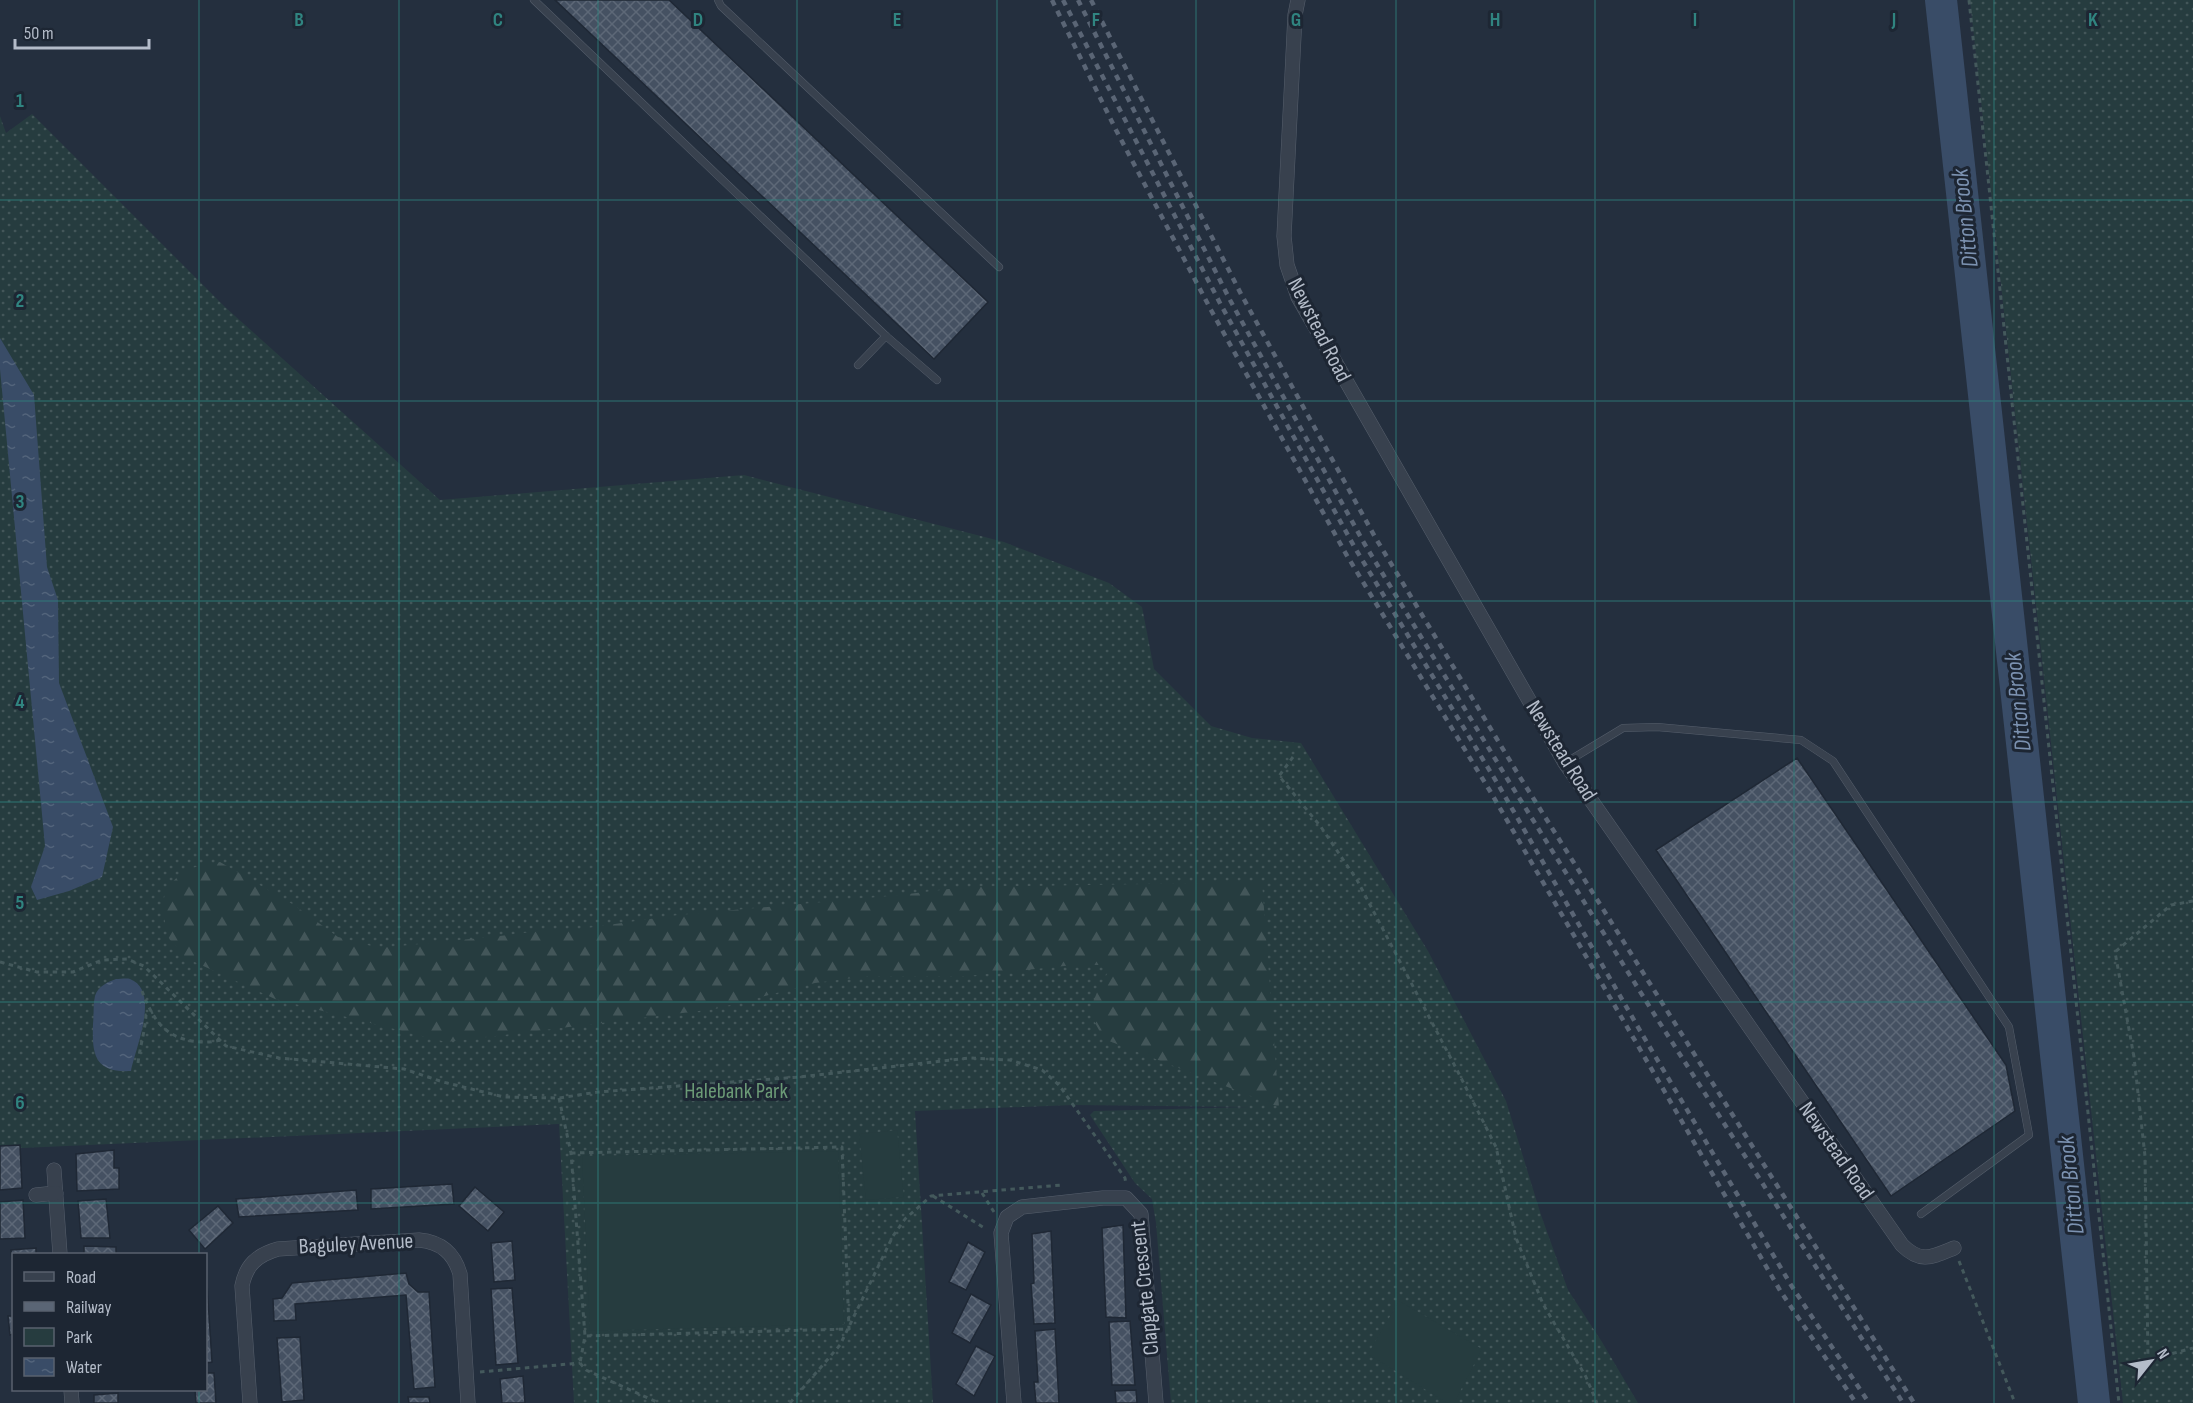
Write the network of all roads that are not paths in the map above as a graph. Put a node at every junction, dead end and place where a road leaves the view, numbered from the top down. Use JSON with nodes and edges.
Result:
{"nodes":[{"id":1,"x":534,"y":0,"type":"edge"},
{"id":2,"x":718,"y":0,"type":"edge"},
{"id":3,"x":1298,"y":0,"type":"edge"},
{"id":4,"x":999,"y":267,"type":"dead end"},
{"id":5,"x":886,"y":336,"type":"junction"},
{"id":6,"x":858,"y":365,"type":"dead end"},
{"id":7,"x":937,"y":380,"type":"dead end"},
{"id":8,"x":1565,"y":763,"type":"junction"},
{"id":9,"x":54,"y":1170,"type":"dead end"},
{"id":10,"x":56,"y":1193,"type":"junction"},
{"id":11,"x":36,"y":1194,"type":"dead end"},
{"id":12,"x":1921,"y":1214,"type":"dead end"},
{"id":13,"x":1954,"y":1248,"type":"road end"},
{"id":14,"x":60,"y":1253,"type":"edge"},
{"id":15,"x":250,"y":1403,"type":"edge"},
{"id":16,"x":468,"y":1403,"type":"edge"},
{"id":17,"x":1014,"y":1403,"type":"edge"},
{"id":18,"x":1156,"y":1403,"type":"edge"}],
"edges":[{"from":1,"to":5,"type":"lane"},
{"from":2,"to":4,"type":"lane"},
{"from":3,"to":8,"type":"street","name":"Newstead Road"},
{"from":5,"to":6,"type":"lane"},
{"from":5,"to":7,"type":"lane"},
{"from":8,"to":12,"type":"lane"},
{"from":8,"to":13,"type":"street","name":"Newstead Road"},
{"from":9,"to":10,"type":"street"},
{"from":10,"to":11,"type":"street"},
{"from":10,"to":14,"type":"street"},
{"from":15,"to":16,"type":"street","name":"Baguley Avenue"},
{"from":17,"to":18,"type":"street","name":"Clapgate Crescent"}]}
